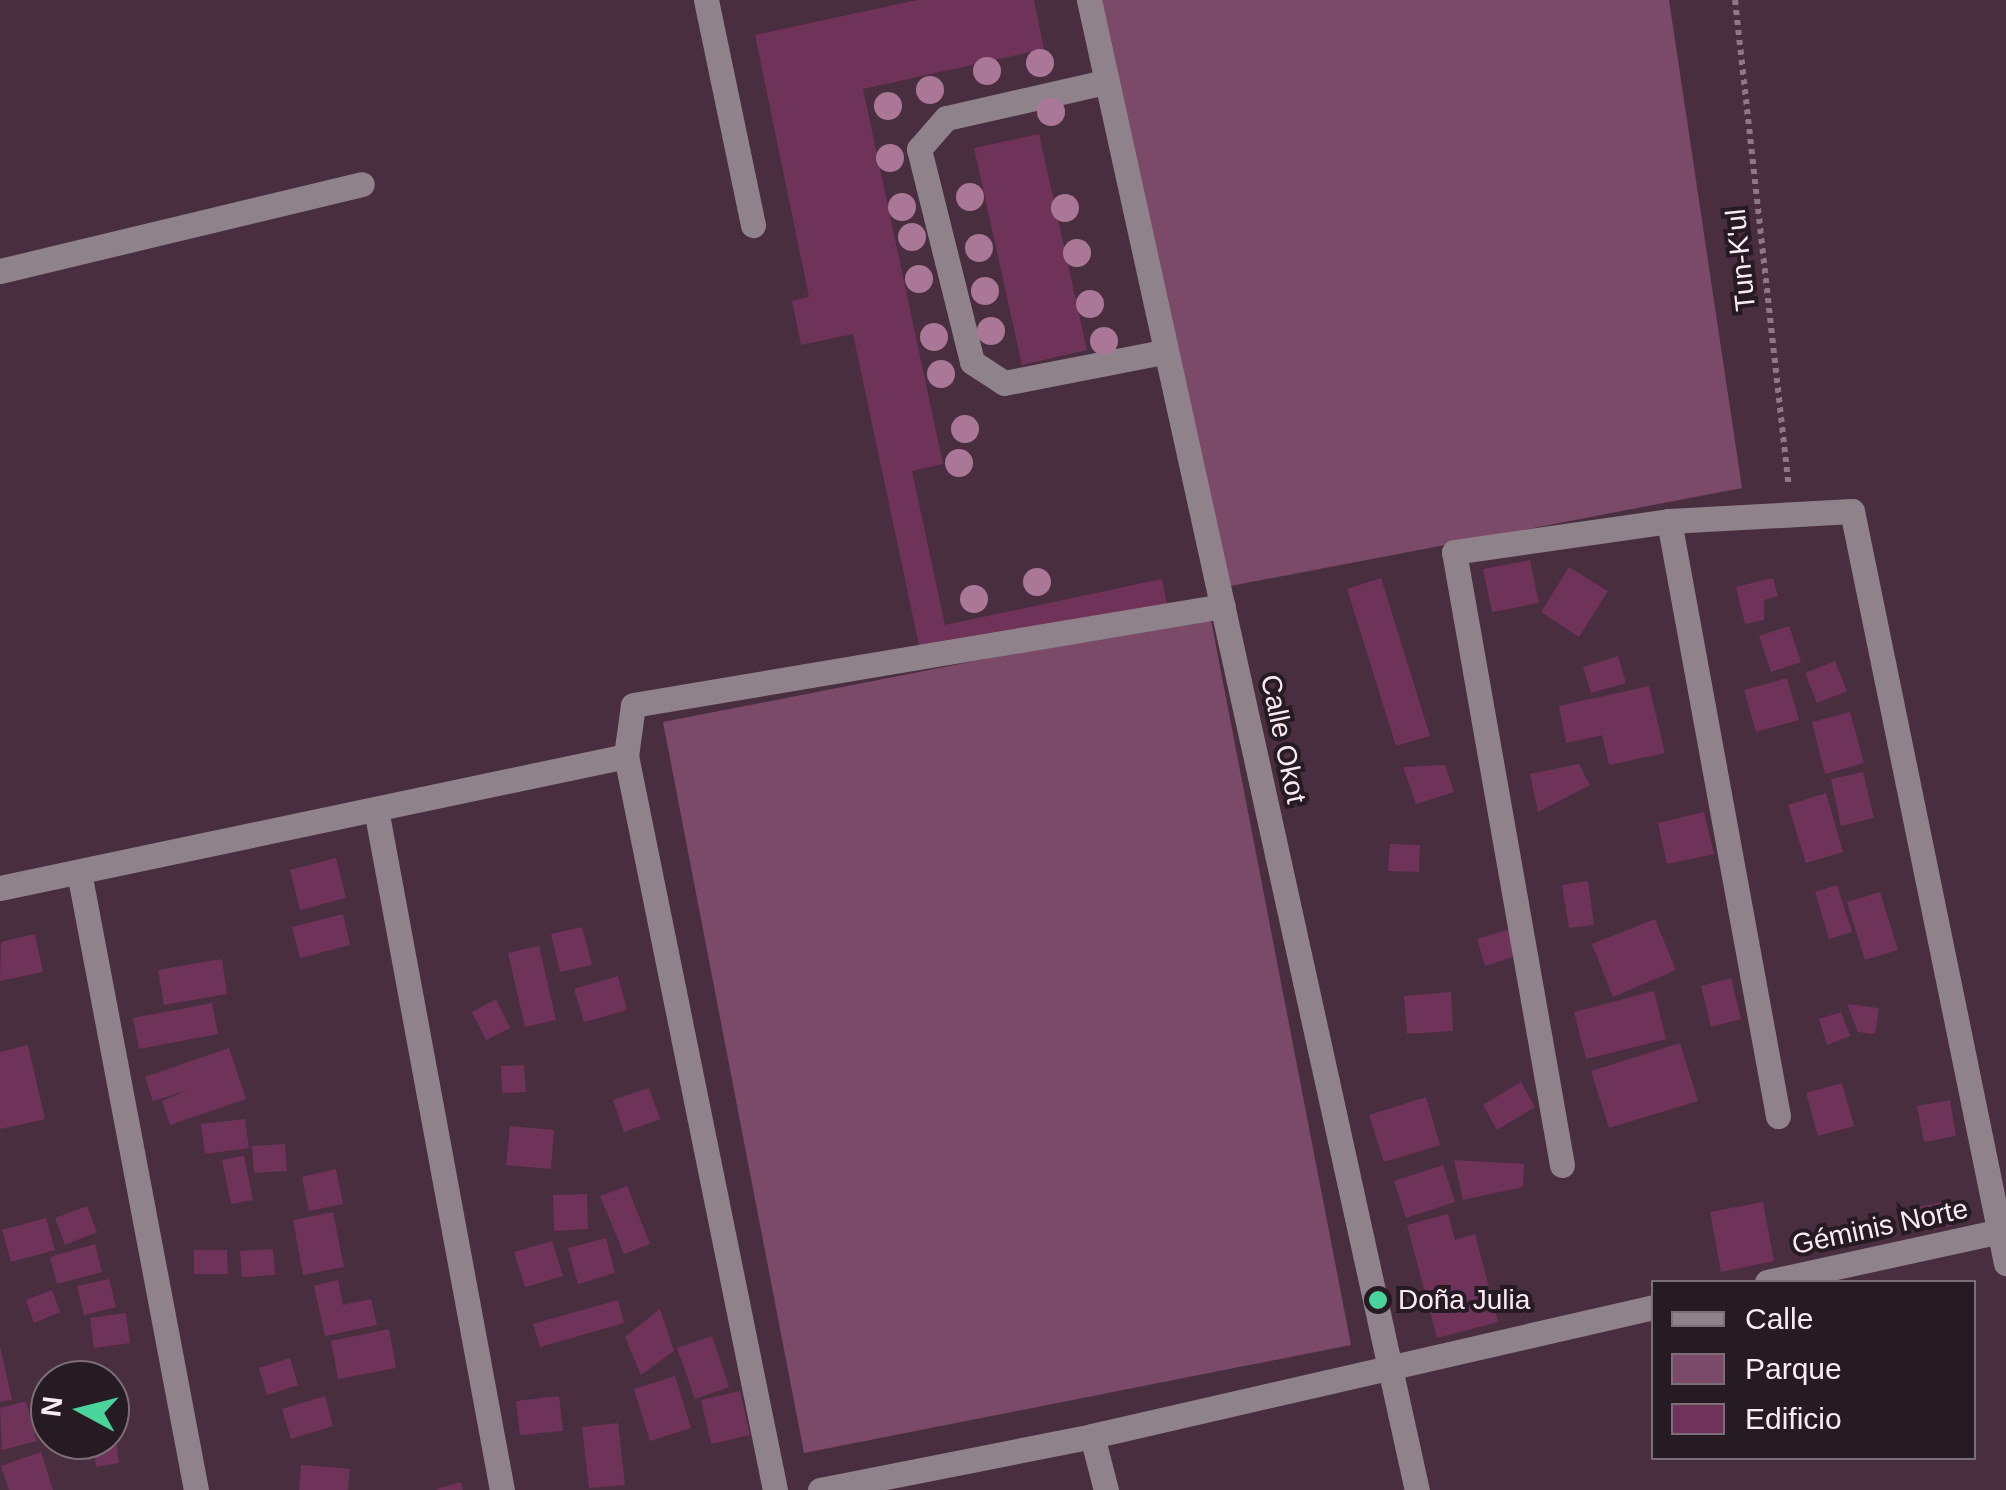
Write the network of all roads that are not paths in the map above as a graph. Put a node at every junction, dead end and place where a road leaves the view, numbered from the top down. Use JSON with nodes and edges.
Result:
{"nodes":[{"id":1,"x":706,"y":0,"type":"edge"},
{"id":2,"x":1089,"y":0,"type":"edge"},
{"id":3,"x":1105,"y":82,"type":"junction"},
{"id":4,"x":362,"y":184,"type":"dead end"},
{"id":5,"x":753,"y":225,"type":"dead end"},
{"id":6,"x":0,"y":271,"type":"edge"},
{"id":7,"x":1163,"y":352,"type":"junction"},
{"id":8,"x":1669,"y":521,"type":"junction"},
{"id":9,"x":1223,"y":606,"type":"junction"},
{"id":10,"x":626,"y":756,"type":"junction"},
{"id":11,"x":376,"y":809,"type":"junction"},
{"id":12,"x":79,"y":872,"type":"junction"},
{"id":13,"x":0,"y":888,"type":"edge"},
{"id":14,"x":1778,"y":1116,"type":"dead end"},
{"id":15,"x":1562,"y":1166,"type":"dead end"},
{"id":16,"x":2003,"y":1231,"type":"edge"},
{"id":17,"x":2006,"y":1263,"type":"edge"},
{"id":18,"x":1776,"y":1280,"type":"edge"},
{"id":19,"x":1651,"y":1309,"type":"edge"},
{"id":20,"x":1388,"y":1366,"type":"junction"},
{"id":21,"x":1092,"y":1436,"type":"junction"},
{"id":22,"x":196,"y":1490,"type":"edge"},
{"id":23,"x":502,"y":1490,"type":"edge"},
{"id":24,"x":775,"y":1490,"type":"edge"},
{"id":25,"x":820,"y":1490,"type":"edge"},
{"id":26,"x":1106,"y":1490,"type":"edge"},
{"id":27,"x":1417,"y":1490,"type":"edge"}],
"edges":[{"from":1,"to":5,"type":"street"},
{"from":2,"to":3,"type":"street","name":"Calle Okot"},
{"from":3,"to":7,"type":"street","name":"Calle Okot"},
{"from":3,"to":7,"type":"street"},
{"from":4,"to":6,"type":"street"},
{"from":7,"to":9,"type":"street","name":"Calle Okot"},
{"from":8,"to":14,"type":"street"},
{"from":8,"to":15,"type":"street"},
{"from":8,"to":16,"type":"street"},
{"from":9,"to":10,"type":"street"},
{"from":9,"to":20,"type":"street","name":"Calle Okot"},
{"from":10,"to":11,"type":"street"},
{"from":10,"to":24,"type":"street"},
{"from":11,"to":12,"type":"street"},
{"from":11,"to":23,"type":"street"},
{"from":12,"to":13,"type":"street"},
{"from":12,"to":22,"type":"street"},
{"from":16,"to":17,"type":"street"},
{"from":16,"to":18,"type":"street","name":"Géminis Norte"},
{"from":19,"to":20,"type":"street"},
{"from":20,"to":21,"type":"street"},
{"from":20,"to":27,"type":"street","name":"Calle Okot"},
{"from":21,"to":25,"type":"street"},
{"from":21,"to":26,"type":"street"}]}
